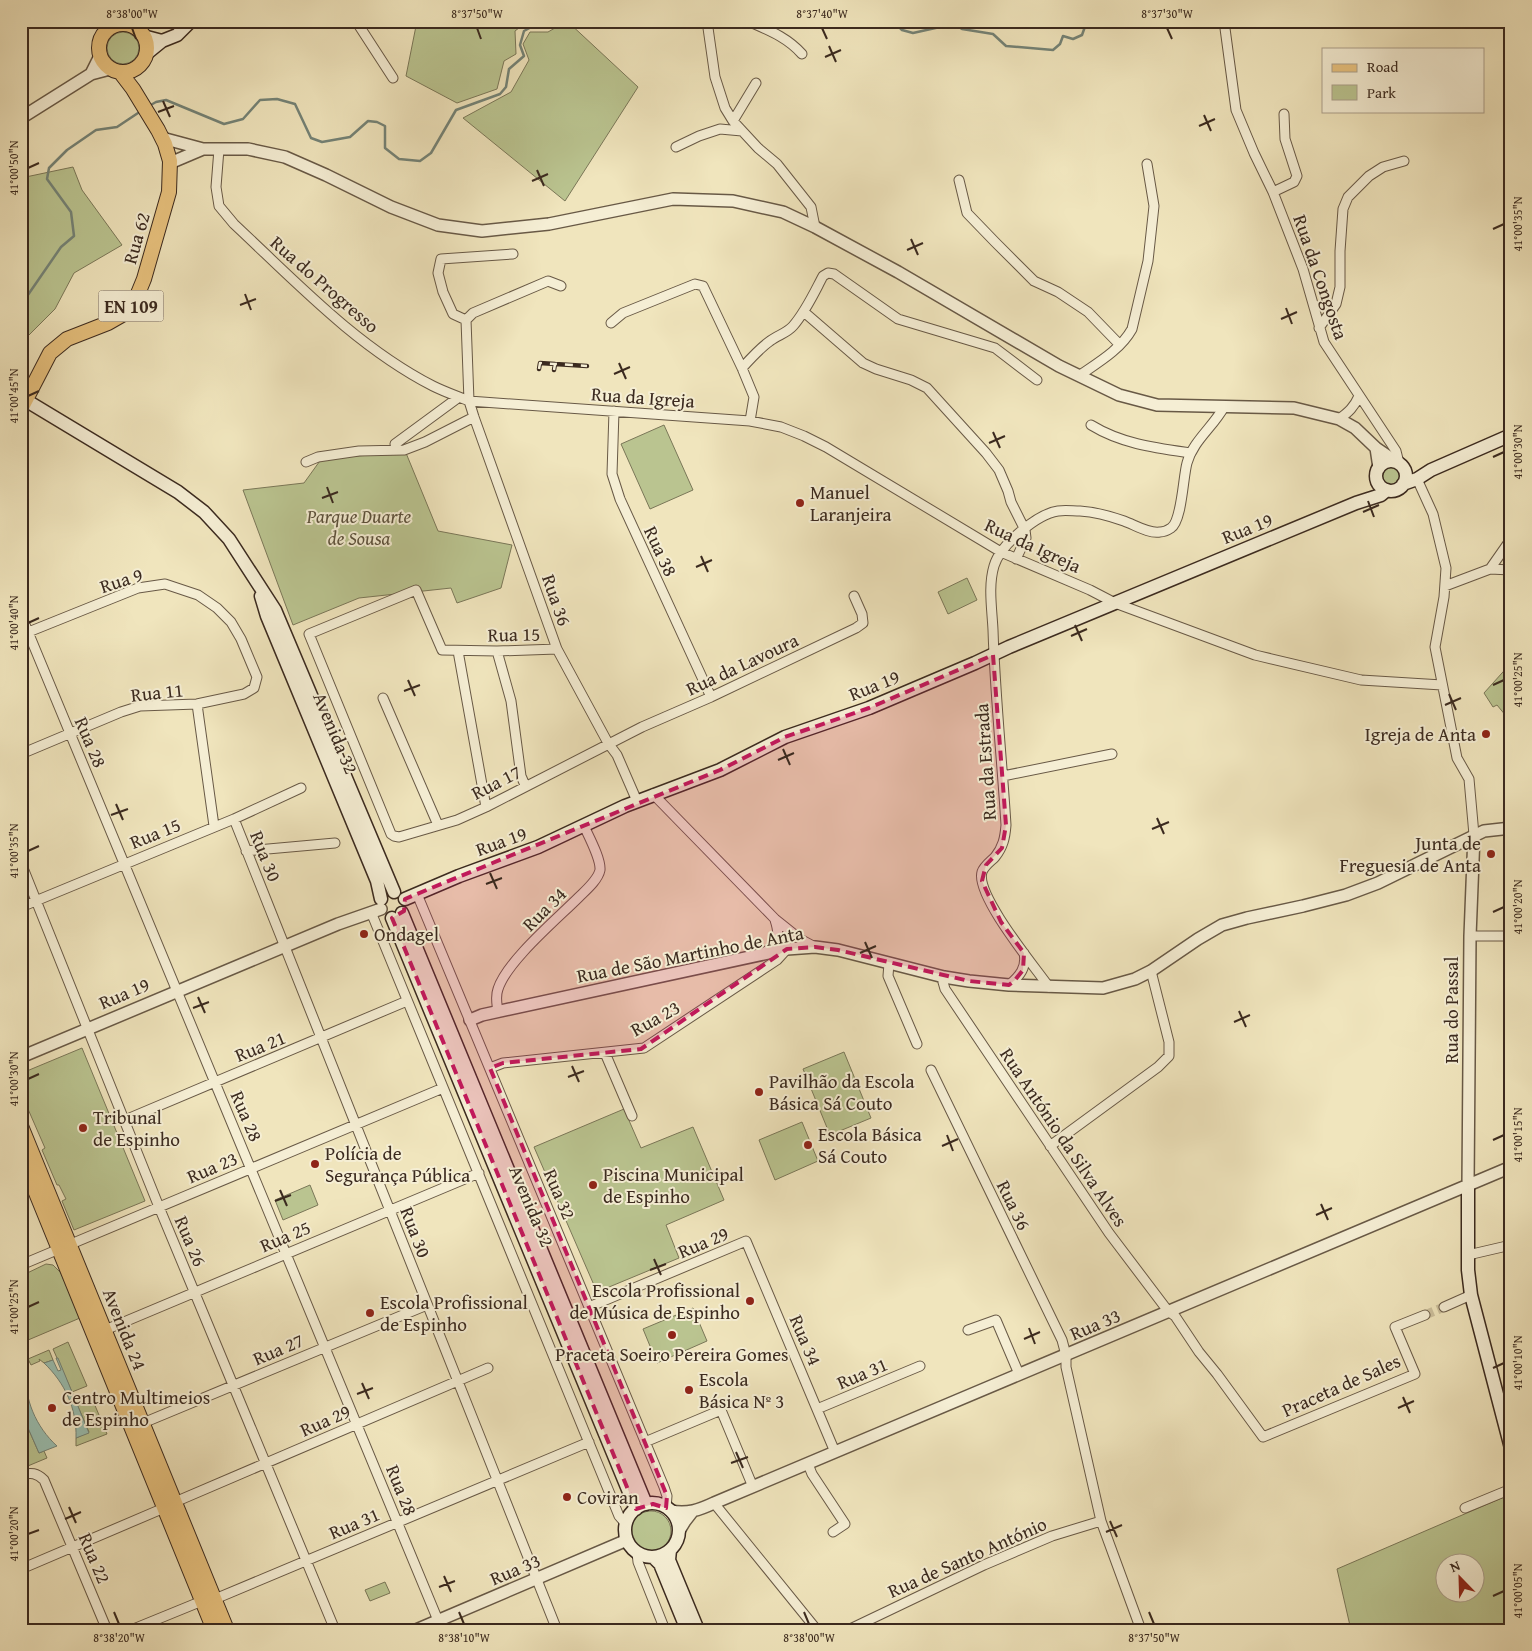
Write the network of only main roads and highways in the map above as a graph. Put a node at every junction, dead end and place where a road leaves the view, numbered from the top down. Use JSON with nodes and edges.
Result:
{"nodes":[{"id":1,"x":100,"y":21,"type":"edge"},
{"id":2,"x":191,"y":21,"type":"edge"},
{"id":3,"x":109,"y":24,"type":"edge"},
{"id":4,"x":144,"y":36,"type":"junction"},
{"id":5,"x":102,"y":37,"type":"junction"},
{"id":6,"x":162,"y":41,"type":"junction"},
{"id":7,"x":146,"y":54,"type":"junction"},
{"id":8,"x":135,"y":69,"type":"junction"},
{"id":9,"x":115,"y":71,"type":"junction"},
{"id":10,"x":133,"y":89,"type":"junction"},
{"id":11,"x":24,"y":405,"type":"edge"},
{"id":12,"x":1511,"y":435,"type":"edge"},
{"id":13,"x":1399,"y":464,"type":"junction"},
{"id":14,"x":1431,"y":470,"type":"junction"},
{"id":15,"x":1377,"y":481,"type":"junction"},
{"id":16,"x":1404,"y":484,"type":"junction"},
{"id":17,"x":1387,"y":490,"type":"junction"},
{"id":18,"x":1356,"y":503,"type":"junction"},
{"id":19,"x":256,"y":582,"type":"junction"},
{"id":20,"x":394,"y":892,"type":"junction"},
{"id":21,"x":405,"y":899,"type":"junction"},
{"id":22,"x":377,"y":907,"type":"junction"},
{"id":23,"x":397,"y":915,"type":"junction"},
{"id":24,"x":21,"y":1126,"type":"edge"},
{"id":25,"x":21,"y":1156,"type":"edge"},
{"id":26,"x":1468,"y":1186,"type":"road end"},
{"id":27,"x":64,"y":1248,"type":"junction"},
{"id":28,"x":1511,"y":1448,"type":"edge"},
{"id":29,"x":169,"y":1505,"type":"junction"},
{"id":30,"x":641,"y":1507,"type":"junction"},
{"id":31,"x":670,"y":1550,"type":"junction"},
{"id":32,"x":653,"y":1557,"type":"junction"},
{"id":33,"x":208,"y":1600,"type":"junction"},
{"id":34,"x":214,"y":1630,"type":"edge"},
{"id":35,"x":227,"y":1630,"type":"edge"},
{"id":36,"x":687,"y":1630,"type":"edge"},
{"id":37,"x":698,"y":1630,"type":"edge"}],
"edges":[{"from":1,"to":5,"type":"main road"},
{"from":2,"to":6,"type":"main road"},
{"from":3,"to":4,"type":"main road"},
{"from":3,"to":5,"type":"main road"},
{"from":4,"to":6,"type":"main road"},
{"from":4,"to":7,"type":"main road"},
{"from":5,"to":9,"type":"main road","number":"EN 109"},
{"from":6,"to":7,"type":"main road"},
{"from":7,"to":8,"type":"main road"},
{"from":8,"to":9,"type":"main road"},
{"from":8,"to":10,"type":"main road"},
{"from":9,"to":10,"type":"main road","name":"Rua 62","number":"EN 109"},
{"from":10,"to":11,"type":"main road","name":"Rua 62","number":"EN 109"},
{"from":11,"to":19,"type":"main road","name":"Avenida 32"},
{"from":12,"to":14,"type":"main road"},
{"from":13,"to":14,"type":"main road"},
{"from":13,"to":15,"type":"main road"},
{"from":13,"to":16,"type":"main road"},
{"from":14,"to":16,"type":"main road"},
{"from":15,"to":17,"type":"main road"},
{"from":15,"to":18,"type":"main road","name":"Rua 19"},
{"from":16,"to":17,"type":"main road"},
{"from":17,"to":18,"type":"main road","name":"Rua 19"},
{"from":18,"to":21,"type":"main road","name":"Rua 19"},
{"from":19,"to":20,"type":"main road","name":"Avenida 32"},
{"from":19,"to":22,"type":"main road","name":"Avenida 32"},
{"from":20,"to":21,"type":"main road"},
{"from":20,"to":22,"type":"main road"},
{"from":21,"to":23,"type":"main road"},
{"from":22,"to":23,"type":"main road"},
{"from":23,"to":30,"type":"main road","name":"Avenida 32"},
{"from":24,"to":27,"type":"main road","name":"Avenida 24"},
{"from":25,"to":27,"type":"main road","name":"Avenida 24"},
{"from":26,"to":28,"type":"main road"},
{"from":27,"to":29,"type":"main road","name":"Avenida 24"},
{"from":27,"to":29,"type":"main road","name":"Avenida 24"},
{"from":29,"to":33,"type":"main road","name":"Avenida 24"},
{"from":30,"to":31,"type":"main road"},
{"from":30,"to":32,"type":"main road"},
{"from":31,"to":32,"type":"main road"},
{"from":31,"to":37,"type":"main road"},
{"from":32,"to":36,"type":"main road"},
{"from":33,"to":34,"type":"main road","name":"Avenida 24"},
{"from":33,"to":35,"type":"main road","name":"Avenida 24"}]}
